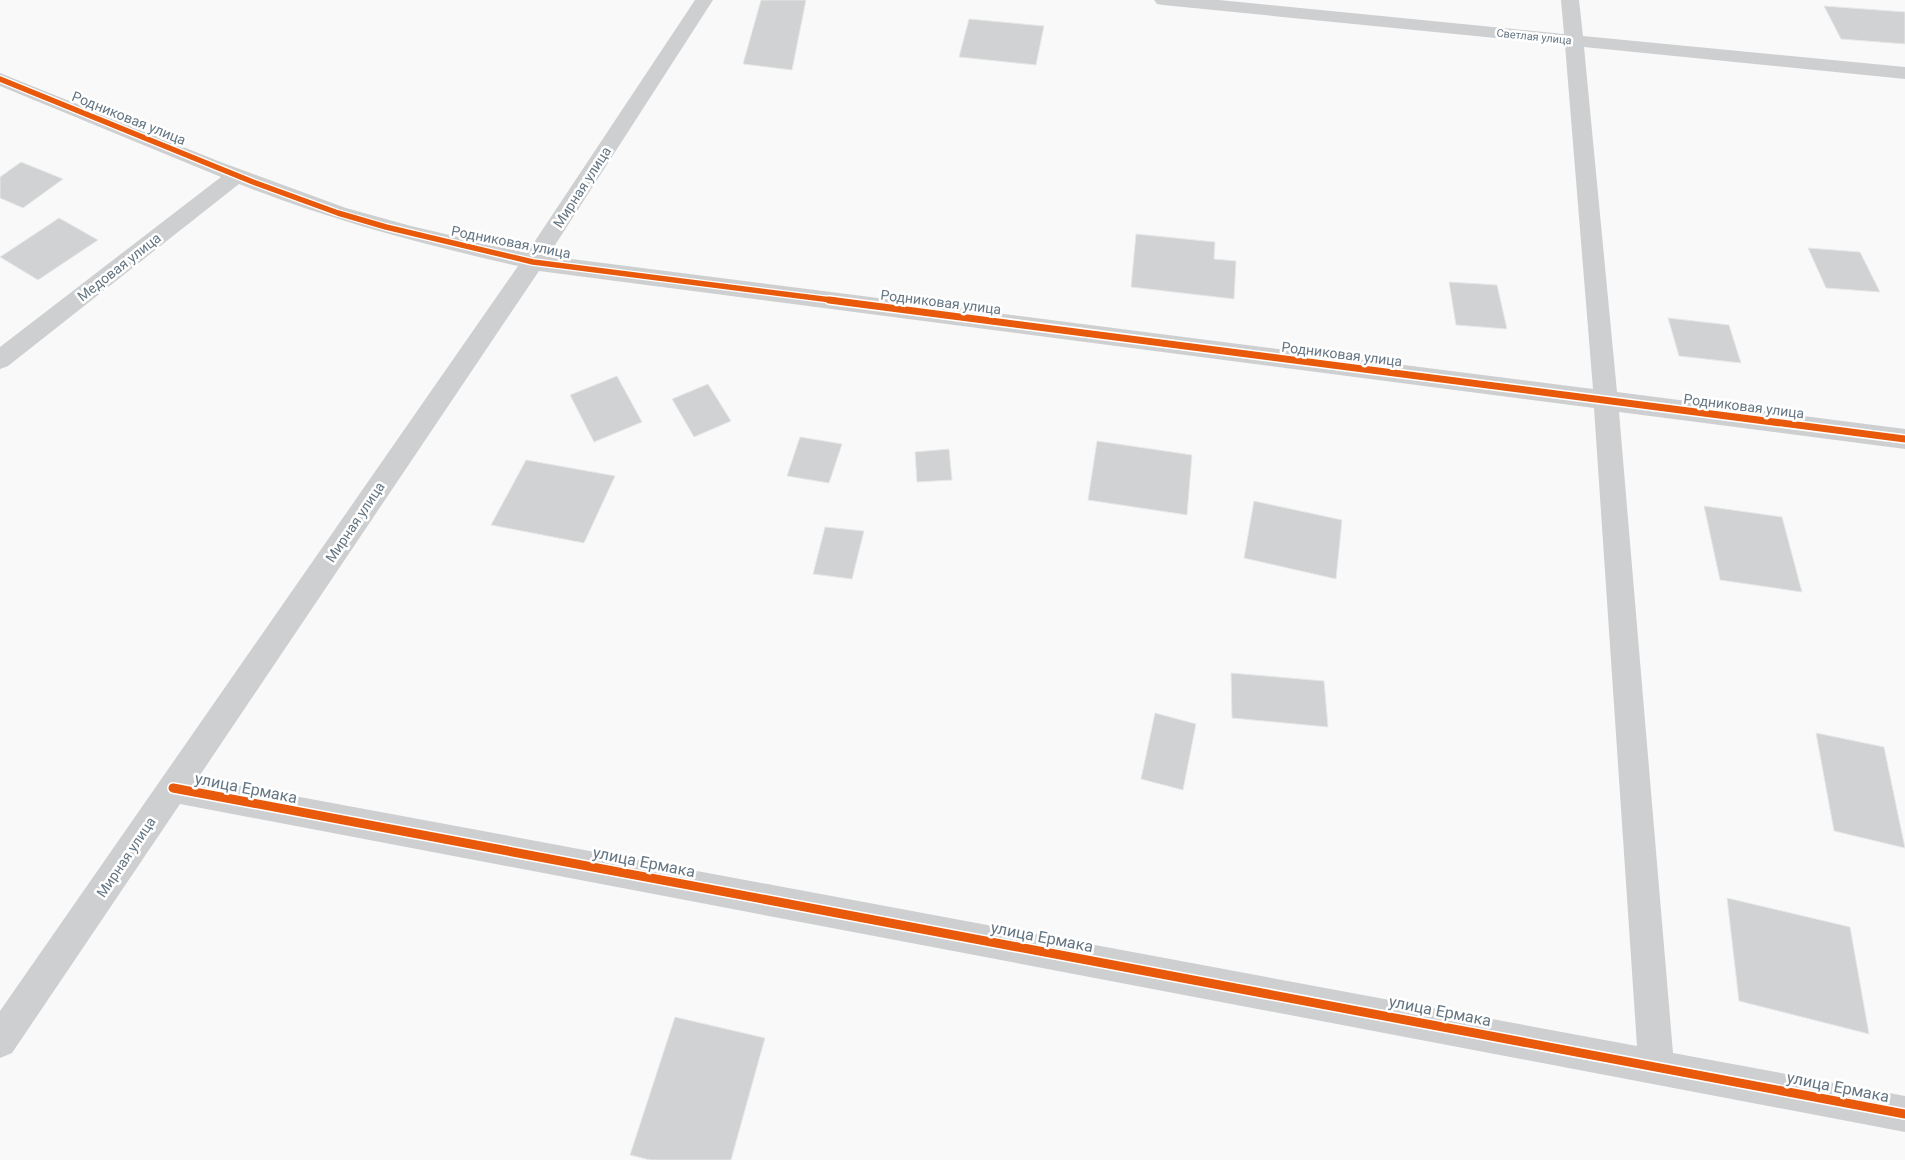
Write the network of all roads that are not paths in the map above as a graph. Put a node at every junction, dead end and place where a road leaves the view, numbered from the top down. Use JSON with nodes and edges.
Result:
{"nodes":[{"id":1,"x":704,"y":0,"type":"edge"},
{"id":2,"x":1163,"y":0,"type":"edge"},
{"id":3,"x":1570,"y":0,"type":"edge"},
{"id":4,"x":1572,"y":40,"type":"junction"},
{"id":5,"x":1905,"y":73,"type":"edge"},
{"id":6,"x":0,"y":79,"type":"edge"},
{"id":7,"x":238,"y":175,"type":"junction"},
{"id":8,"x":533,"y":262,"type":"junction"},
{"id":9,"x":0,"y":360,"type":"edge"},
{"id":10,"x":1606,"y":400,"type":"junction"},
{"id":11,"x":1905,"y":439,"type":"edge"},
{"id":12,"x":173,"y":788,"type":"junction"},
{"id":13,"x":0,"y":1042,"type":"edge"},
{"id":14,"x":1656,"y":1066,"type":"junction"},
{"id":15,"x":1905,"y":1114,"type":"edge"}],
"edges":[{"from":1,"to":8,"type":"street","name":"Мирная улица"},
{"from":2,"to":4,"type":"street","name":"Светлая улица"},
{"from":3,"to":4,"type":"street"},
{"from":4,"to":5,"type":"street","name":"Светлая улица"},
{"from":4,"to":10,"type":"street"},
{"from":6,"to":7,"type":"street","name":"Родниковая улица"},
{"from":7,"to":8,"type":"street","name":"Родниковая улица"},
{"from":7,"to":9,"type":"street","name":"Медовая улица"},
{"from":8,"to":10,"type":"street","name":"Родниковая улица"},
{"from":8,"to":12,"type":"street","name":"Мирная улица"},
{"from":10,"to":11,"type":"street","name":"Родниковая улица"},
{"from":10,"to":14,"type":"street"},
{"from":12,"to":13,"type":"street","name":"Мирная улица"},
{"from":12,"to":14,"type":"street","name":"улица Ермака"},
{"from":14,"to":15,"type":"street","name":"улица Ермака"}]}
